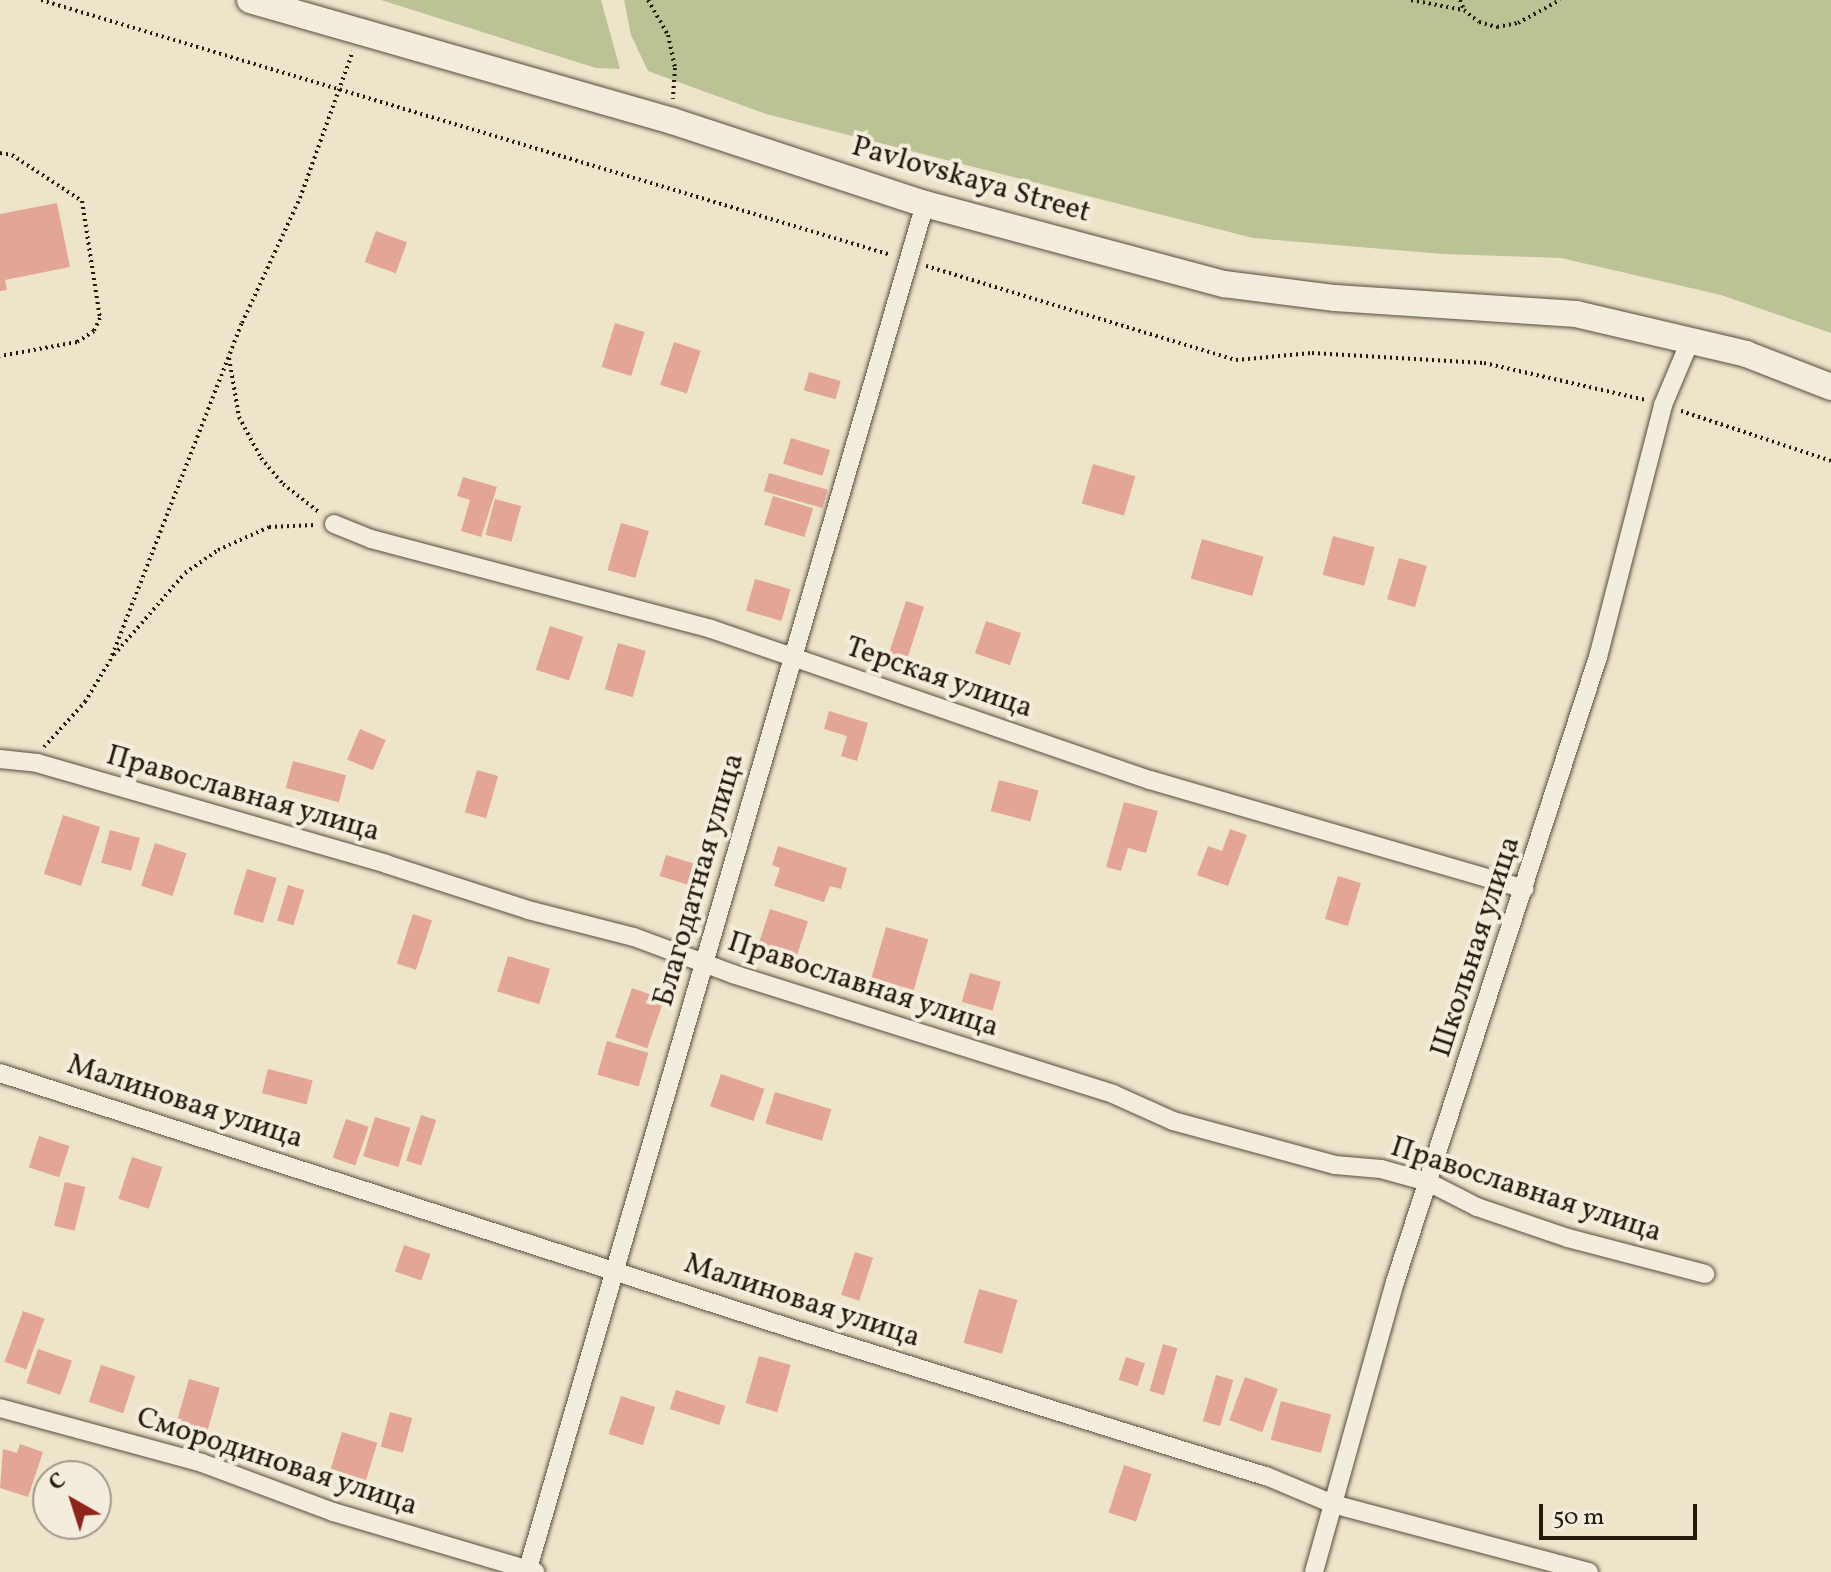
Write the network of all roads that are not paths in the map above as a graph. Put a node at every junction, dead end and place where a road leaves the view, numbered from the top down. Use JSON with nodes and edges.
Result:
{"nodes":[{"id":1,"x":250,"y":0,"type":"edge"},
{"id":2,"x":925,"y":204,"type":"junction"},
{"id":3,"x":1690,"y":341,"type":"junction"},
{"id":4,"x":1831,"y":387,"type":"edge"},
{"id":5,"x":334,"y":524,"type":"road end"},
{"id":6,"x":793,"y":658,"type":"junction"},
{"id":7,"x":0,"y":759,"type":"edge"},
{"id":8,"x":1524,"y":889,"type":"junction"},
{"id":9,"x":704,"y":964,"type":"junction"},
{"id":10,"x":0,"y":1073,"type":"edge"},
{"id":11,"x":1428,"y":1182,"type":"junction"},
{"id":12,"x":615,"y":1271,"type":"junction"},
{"id":13,"x":1705,"y":1274,"type":"dead end"},
{"id":14,"x":0,"y":1408,"type":"edge"},
{"id":15,"x":1333,"y":1504,"type":"junction"},
{"id":16,"x":530,"y":1571,"type":"edge"},
{"id":17,"x":1314,"y":1572,"type":"edge"},
{"id":18,"x":1589,"y":1572,"type":"edge"}],
"edges":[{"from":1,"to":2,"type":"street","name":"Pavlovskaya Street"},
{"from":2,"to":3,"type":"street","name":"Pavlovskaya Street"},
{"from":2,"to":6,"type":"street","name":"Благодатная улица"},
{"from":3,"to":4,"type":"street","name":"Pavlovskaya Street"},
{"from":3,"to":8,"type":"street","name":"Школьная улица"},
{"from":5,"to":6,"type":"street","name":"Терская улица"},
{"from":6,"to":8,"type":"street","name":"Терская улица"},
{"from":6,"to":9,"type":"street","name":"Благодатная улица"},
{"from":7,"to":9,"type":"street","name":"Православная улица"},
{"from":8,"to":11,"type":"street","name":"Школьная улица"},
{"from":9,"to":11,"type":"street","name":"Православная улица"},
{"from":9,"to":12,"type":"street","name":"Благодатная улица"},
{"from":10,"to":12,"type":"street","name":"Малиновая улица"},
{"from":11,"to":13,"type":"street","name":"Православная улица"},
{"from":11,"to":15,"type":"street","name":"Школьная улица"},
{"from":12,"to":15,"type":"street","name":"Малиновая улица"},
{"from":12,"to":16,"type":"street","name":"Благодатная улица"},
{"from":14,"to":16,"type":"street","name":"Смородиновая улица"},
{"from":15,"to":17,"type":"street","name":"Школьная улица"},
{"from":15,"to":18,"type":"street","name":"Малиновая улица"}]}
